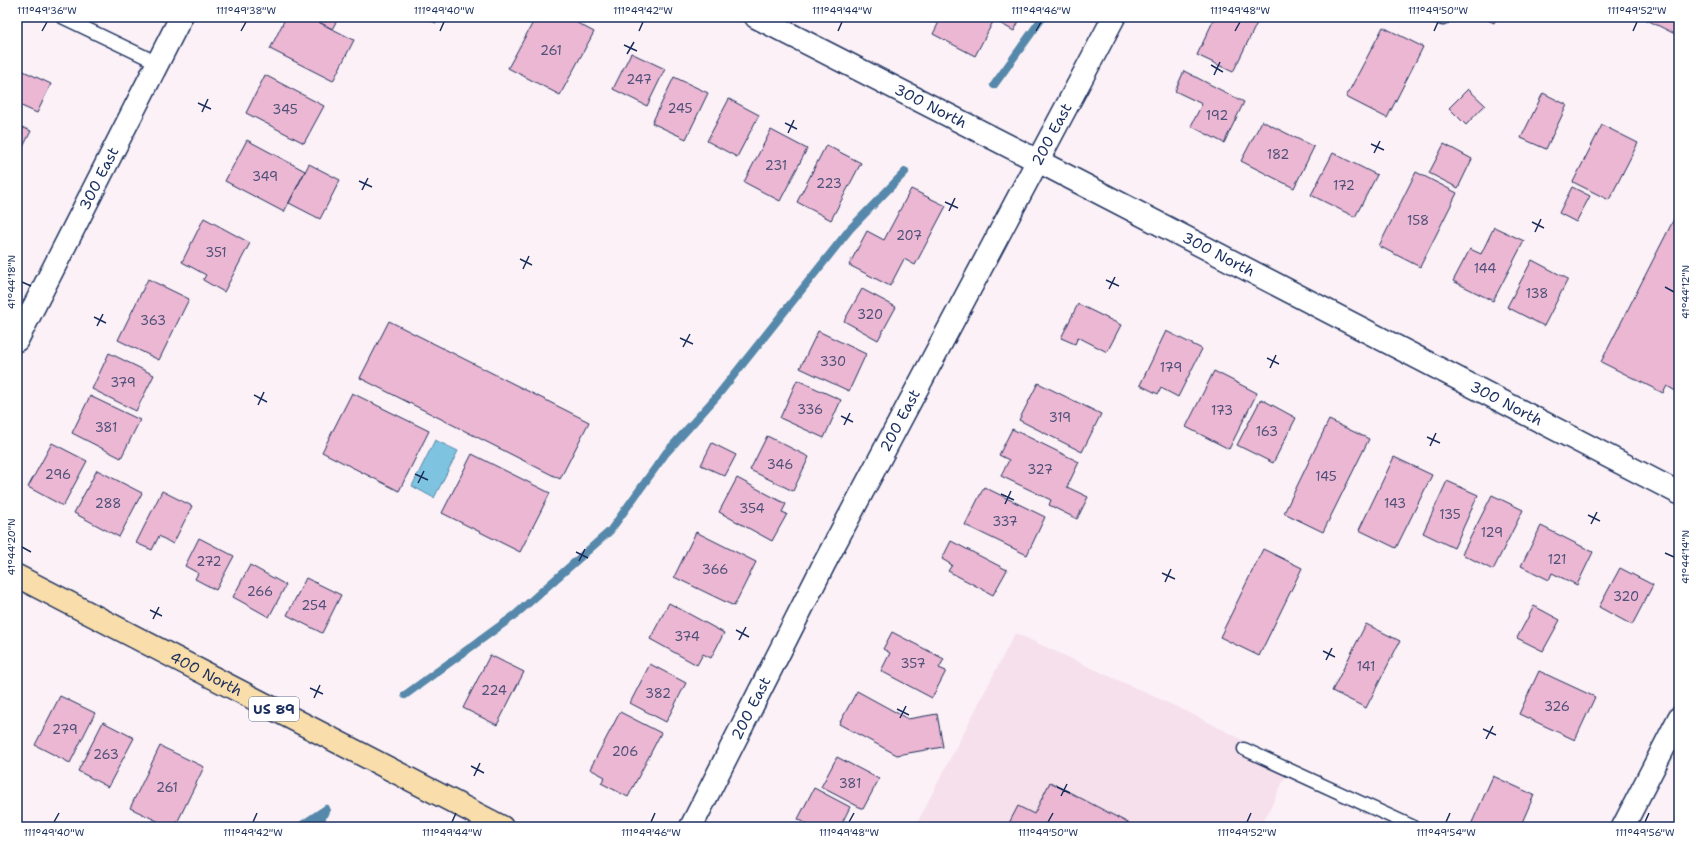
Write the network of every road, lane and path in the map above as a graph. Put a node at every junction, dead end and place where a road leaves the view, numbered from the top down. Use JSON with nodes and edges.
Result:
{"nodes":[{"id":1,"x":62,"y":17,"type":"edge"},
{"id":2,"x":181,"y":17,"type":"edge"},
{"id":3,"x":756,"y":17,"type":"edge"},
{"id":4,"x":1114,"y":17,"type":"edge"},
{"id":5,"x":158,"y":63,"type":"junction"},
{"id":6,"x":1038,"y":160,"type":"junction"},
{"id":7,"x":17,"y":340,"type":"edge"},
{"id":8,"x":1679,"y":494,"type":"edge"},
{"id":9,"x":17,"y":576,"type":"edge"},
{"id":10,"x":1679,"y":718,"type":"edge"},
{"id":11,"x":1244,"y":749,"type":"dead end"},
{"id":12,"x":502,"y":827,"type":"edge"},
{"id":13,"x":691,"y":827,"type":"edge"},
{"id":14,"x":1414,"y":827,"type":"edge"},
{"id":15,"x":1623,"y":827,"type":"edge"}],
"edges":[{"from":1,"to":5,"type":"lane"},
{"from":2,"to":5,"type":"street","name":"300 East"},
{"from":3,"to":6,"type":"street","name":"300 North"},
{"from":4,"to":6,"type":"street","name":"200 East"},
{"from":5,"to":7,"type":"street","name":"300 East"},
{"from":6,"to":8,"type":"street","name":"300 North"},
{"from":6,"to":13,"type":"street","name":"200 East"},
{"from":9,"to":12,"type":"main road","name":"400 North","number":"US 89"},
{"from":10,"to":15,"type":"street"},
{"from":11,"to":14,"type":"lane"}]}
